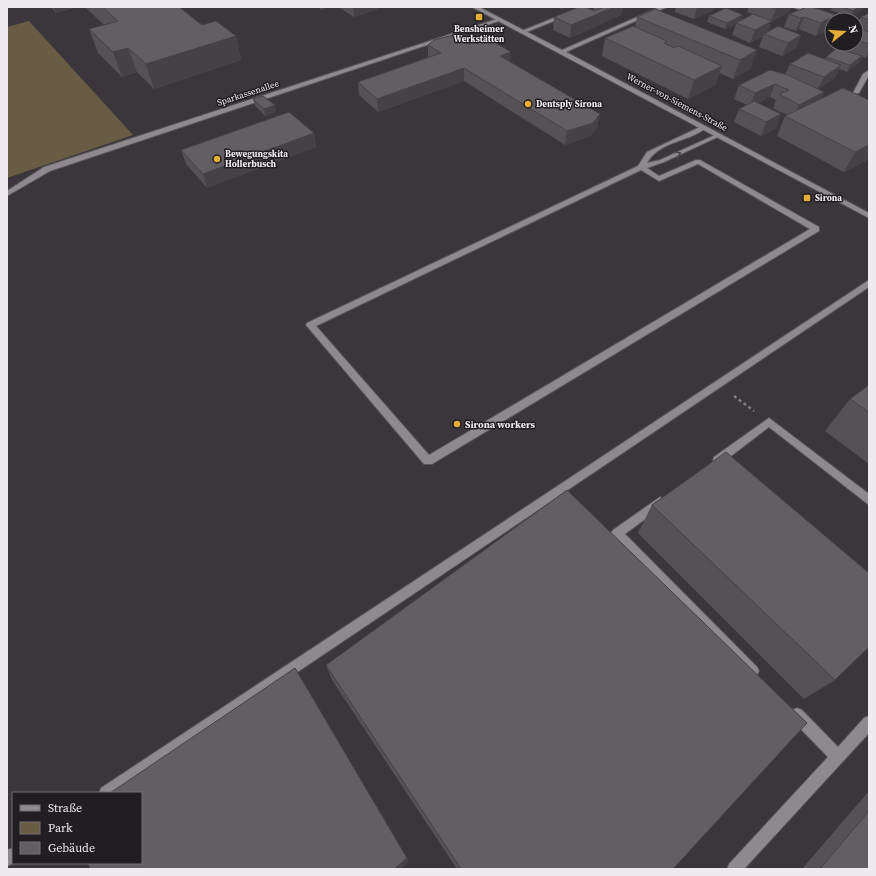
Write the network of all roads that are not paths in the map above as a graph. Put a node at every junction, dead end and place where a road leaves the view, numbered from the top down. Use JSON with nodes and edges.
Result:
{"nodes":[{"id":1,"x":475,"y":7,"type":"edge"},
{"id":2,"x":586,"y":7,"type":"edge"},
{"id":3,"x":664,"y":7,"type":"edge"},
{"id":4,"x":796,"y":7,"type":"edge"},
{"id":5,"x":809,"y":12,"type":"edge"},
{"id":6,"x":650,"y":13,"type":"junction"},
{"id":7,"x":658,"y":16,"type":"edge"},
{"id":8,"x":499,"y":20,"type":"junction"},
{"id":9,"x":522,"y":32,"type":"junction"},
{"id":10,"x":562,"y":52,"type":"junction"},
{"id":11,"x":869,"y":72,"type":"edge"},
{"id":12,"x":856,"y":93,"type":"edge"},
{"id":13,"x":704,"y":127,"type":"junction"},
{"id":14,"x":719,"y":135,"type":"junction"},
{"id":15,"x":641,"y":167,"type":"junction"},
{"id":16,"x":7,"y":194,"type":"edge"},
{"id":17,"x":869,"y":216,"type":"edge"},
{"id":18,"x":869,"y":283,"type":"edge"},
{"id":19,"x":712,"y":465,"type":"edge"},
{"id":20,"x":668,"y":497,"type":"edge"},
{"id":21,"x":869,"y":500,"type":"edge"},
{"id":22,"x":761,"y":679,"type":"edge"},
{"id":23,"x":788,"y":707,"type":"edge"},
{"id":24,"x":869,"y":723,"type":"edge"},
{"id":25,"x":838,"y":757,"type":"junction"},
{"id":26,"x":107,"y":792,"type":"edge"},
{"id":27,"x":734,"y":869,"type":"edge"}],
"edges":[{"from":1,"to":8,"type":"street","name":"Werner-von-Siemens-Straße"},
{"from":2,"to":9,"type":"street"},
{"from":3,"to":6,"type":"street"},
{"from":4,"to":5,"type":"street"},
{"from":6,"to":7,"type":"street"},
{"from":6,"to":10,"type":"street"},
{"from":8,"to":9,"type":"street","name":"Werner-von-Siemens-Straße"},
{"from":8,"to":16,"type":"street","name":"Sparkassenallee"},
{"from":9,"to":10,"type":"street","name":"Werner-von-Siemens-Straße"},
{"from":10,"to":13,"type":"street","name":"Werner-von-Siemens-Straße"},
{"from":11,"to":12,"type":"street"},
{"from":13,"to":14,"type":"street","name":"Werner-von-Siemens-Straße"},
{"from":13,"to":15,"type":"street"},
{"from":15,"to":14,"type":"street","one_way":true},
{"from":14,"to":17,"type":"street","name":"Werner-von-Siemens-Straße"},
{"from":15,"to":15,"type":"street"},
{"from":18,"to":26,"type":"street"},
{"from":19,"to":21,"type":"street"},
{"from":20,"to":22,"type":"street"},
{"from":23,"to":25,"type":"street"},
{"from":24,"to":25,"type":"street"},
{"from":25,"to":27,"type":"street"}]}
